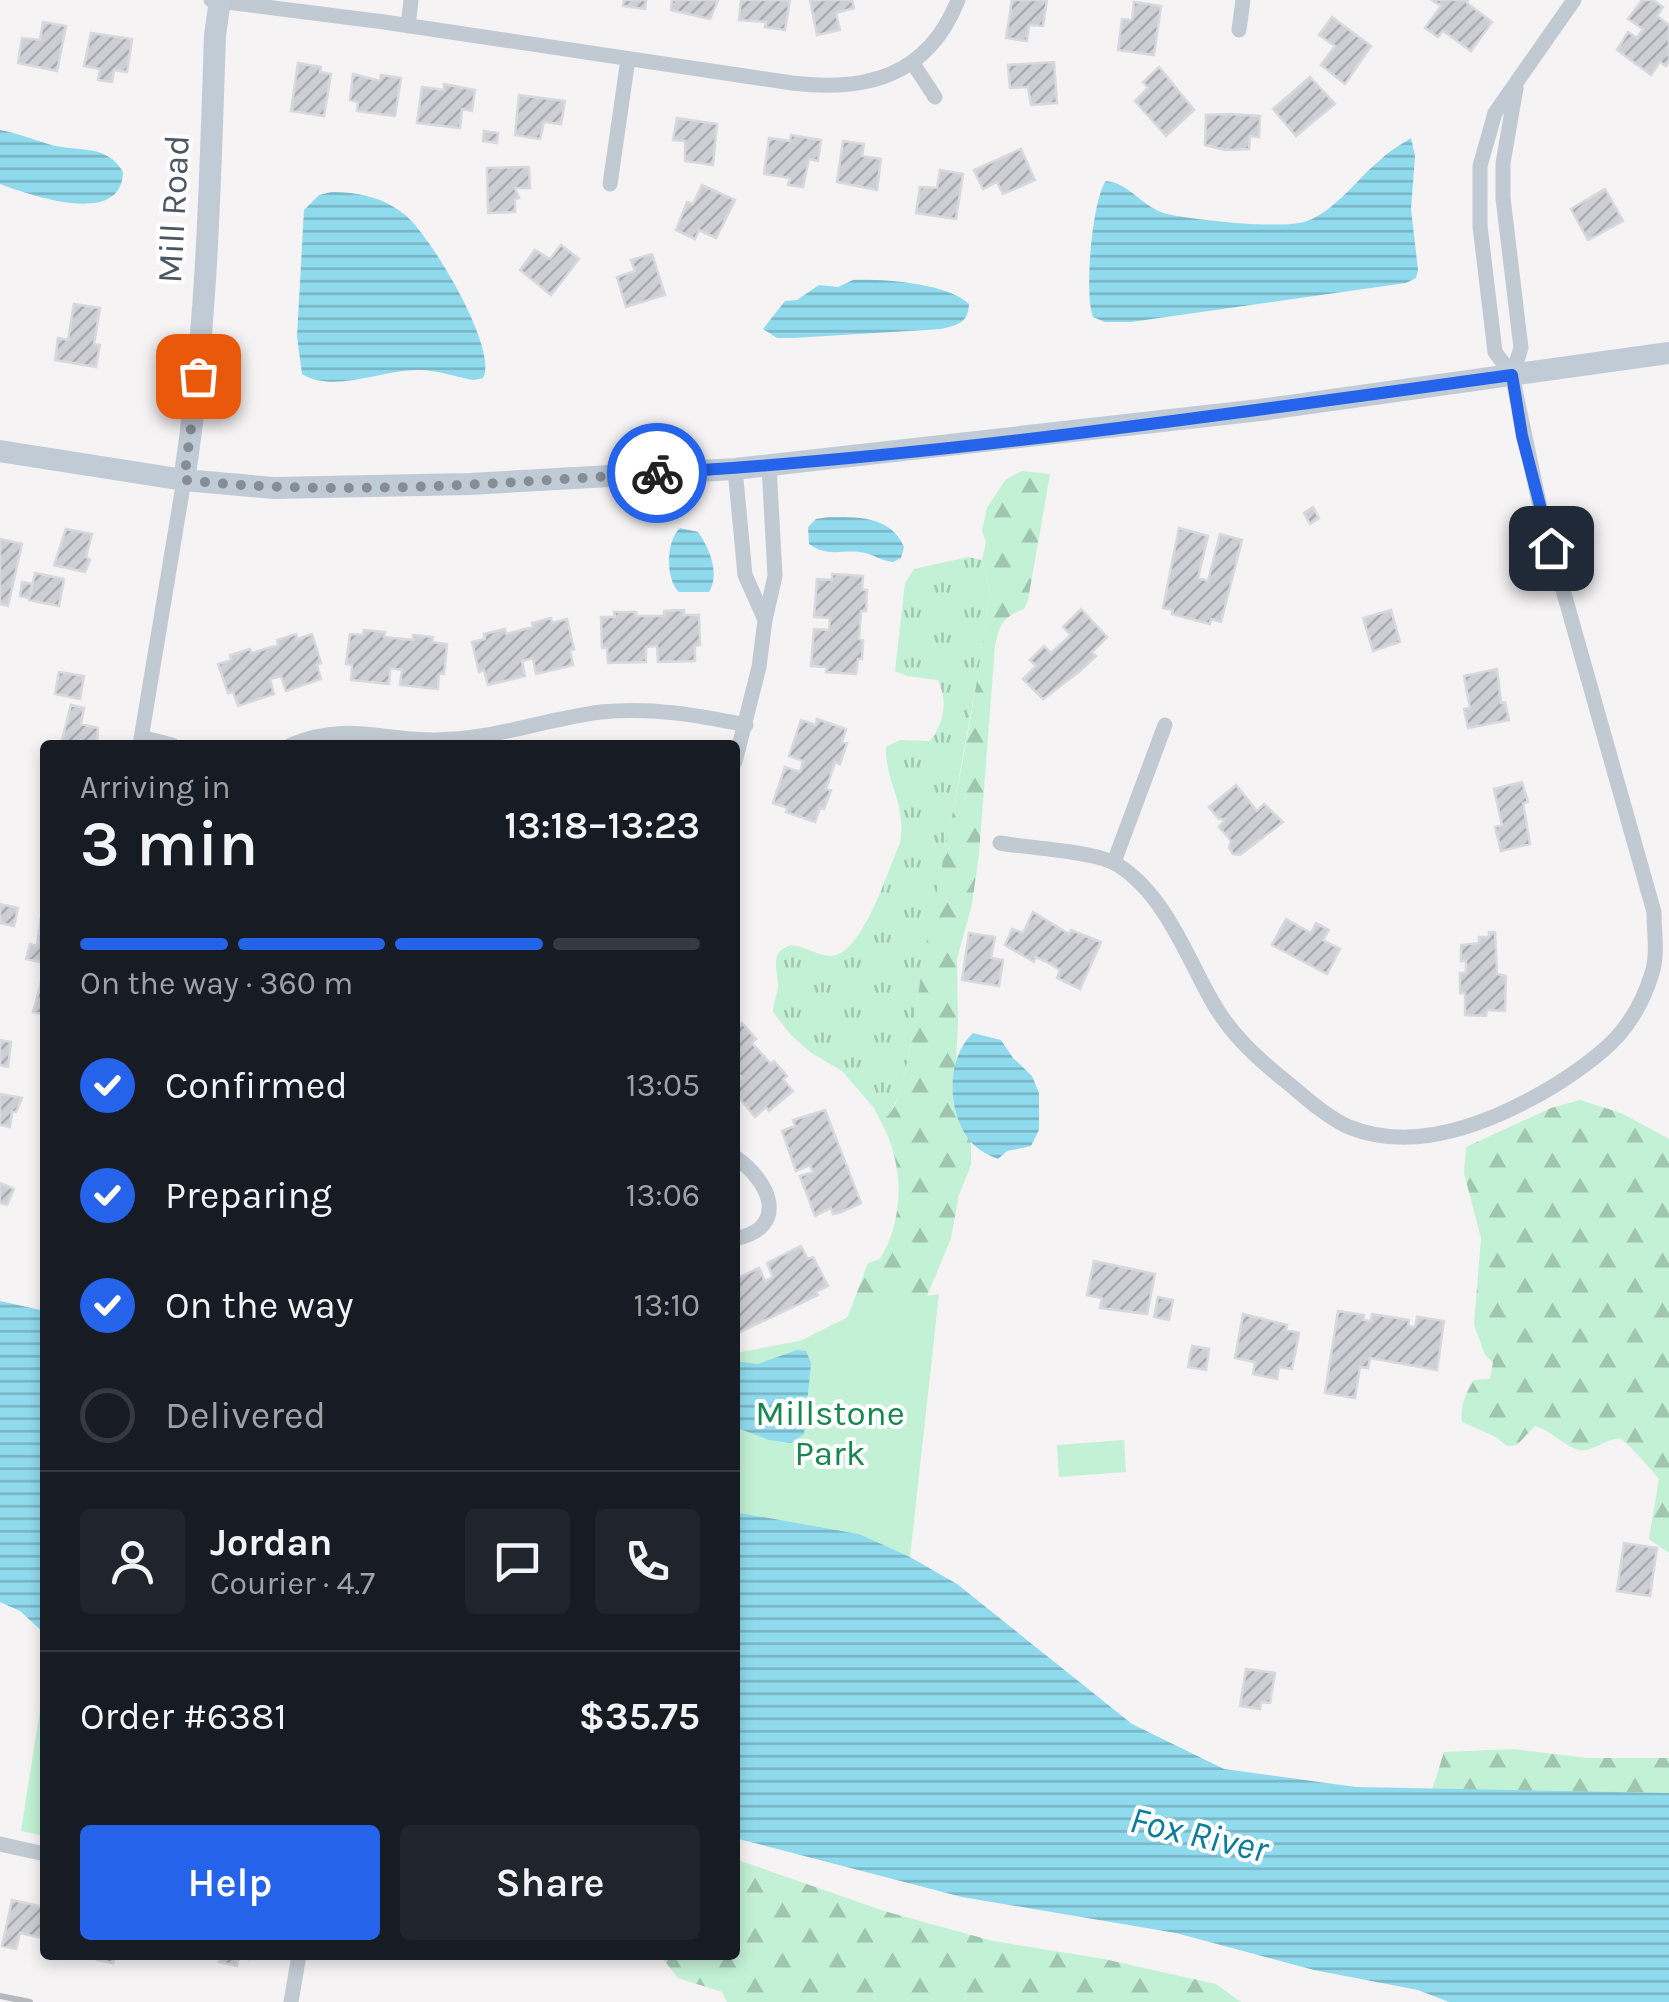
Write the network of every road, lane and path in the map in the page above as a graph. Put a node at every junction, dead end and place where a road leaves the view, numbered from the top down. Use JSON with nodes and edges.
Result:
{"nodes":[{"id":1,"x":412,"y":0,"type":"edge"},
{"id":2,"x":958,"y":0,"type":"edge"},
{"id":3,"x":1243,"y":0,"type":"edge"},
{"id":4,"x":216,"y":1,"type":"edge"},
{"id":5,"x":1568,"y":2,"type":"edge"},
{"id":6,"x":408,"y":26,"type":"junction"},
{"id":7,"x":1239,"y":30,"type":"dead end"},
{"id":8,"x":628,"y":59,"type":"junction"},
{"id":9,"x":912,"y":62,"type":"junction"},
{"id":10,"x":1518,"y":79,"type":"junction"},
{"id":11,"x":934,"y":97,"type":"dead end"},
{"id":12,"x":610,"y":184,"type":"dead end"},
{"id":13,"x":1669,"y":354,"type":"edge"},
{"id":14,"x":1512,"y":375,"type":"junction"},
{"id":15,"x":0,"y":451,"type":"edge"},
{"id":16,"x":769,"y":466,"type":"junction"},
{"id":17,"x":735,"y":469,"type":"junction"},
{"id":18,"x":184,"y":480,"type":"junction"},
{"id":19,"x":765,"y":620,"type":"junction"},
{"id":20,"x":746,"y":725,"type":"junction"},
{"id":21,"x":1165,"y":726,"type":"dead end"},
{"id":22,"x":141,"y":740,"type":"edge"},
{"id":23,"x":302,"y":740,"type":"edge"},
{"id":24,"x":432,"y":740,"type":"edge"},
{"id":25,"x":432,"y":740,"type":"edge"},
{"id":26,"x":740,"y":745,"type":"edge"},
{"id":27,"x":1000,"y":844,"type":"dead end"},
{"id":28,"x":1114,"y":862,"type":"junction"},
{"id":29,"x":740,"y":1160,"type":"edge"},
{"id":30,"x":740,"y":1236,"type":"edge"},
{"id":31,"x":0,"y":1844,"type":"edge"},
{"id":32,"x":40,"y":1853,"type":"edge"},
{"id":33,"x":298,"y":1960,"type":"edge"},
{"id":34,"x":291,"y":2002,"type":"edge"}],
"edges":[{"from":1,"to":6,"type":"street"},
{"from":2,"to":9,"type":"street"},
{"from":3,"to":7,"type":"street"},
{"from":4,"to":6,"type":"street"},
{"from":4,"to":18,"type":"main road","name":"Mill Road"},
{"from":5,"to":10,"type":"street"},
{"from":6,"to":8,"type":"street"},
{"from":8,"to":9,"type":"street"},
{"from":8,"to":12,"type":"street"},
{"from":9,"to":11,"type":"street"},
{"from":10,"to":14,"type":"street"},
{"from":10,"to":14,"type":"street"},
{"from":13,"to":14,"type":"main road"},
{"from":14,"to":16,"type":"main road"},
{"from":14,"to":28,"type":"street"},
{"from":15,"to":18,"type":"main road"},
{"from":16,"to":17,"type":"main road"},
{"from":16,"to":19,"type":"street"},
{"from":17,"to":18,"type":"main road"},
{"from":17,"to":19,"type":"street"},
{"from":18,"to":22,"type":"street"},
{"from":19,"to":20,"type":"street"},
{"from":20,"to":25,"type":"street"},
{"from":20,"to":26,"type":"street"},
{"from":21,"to":28,"type":"street"},
{"from":23,"to":24,"type":"street"},
{"from":27,"to":28,"type":"street"},
{"from":29,"to":30,"type":"street"},
{"from":31,"to":32,"type":"street"},
{"from":33,"to":34,"type":"street"}]}
